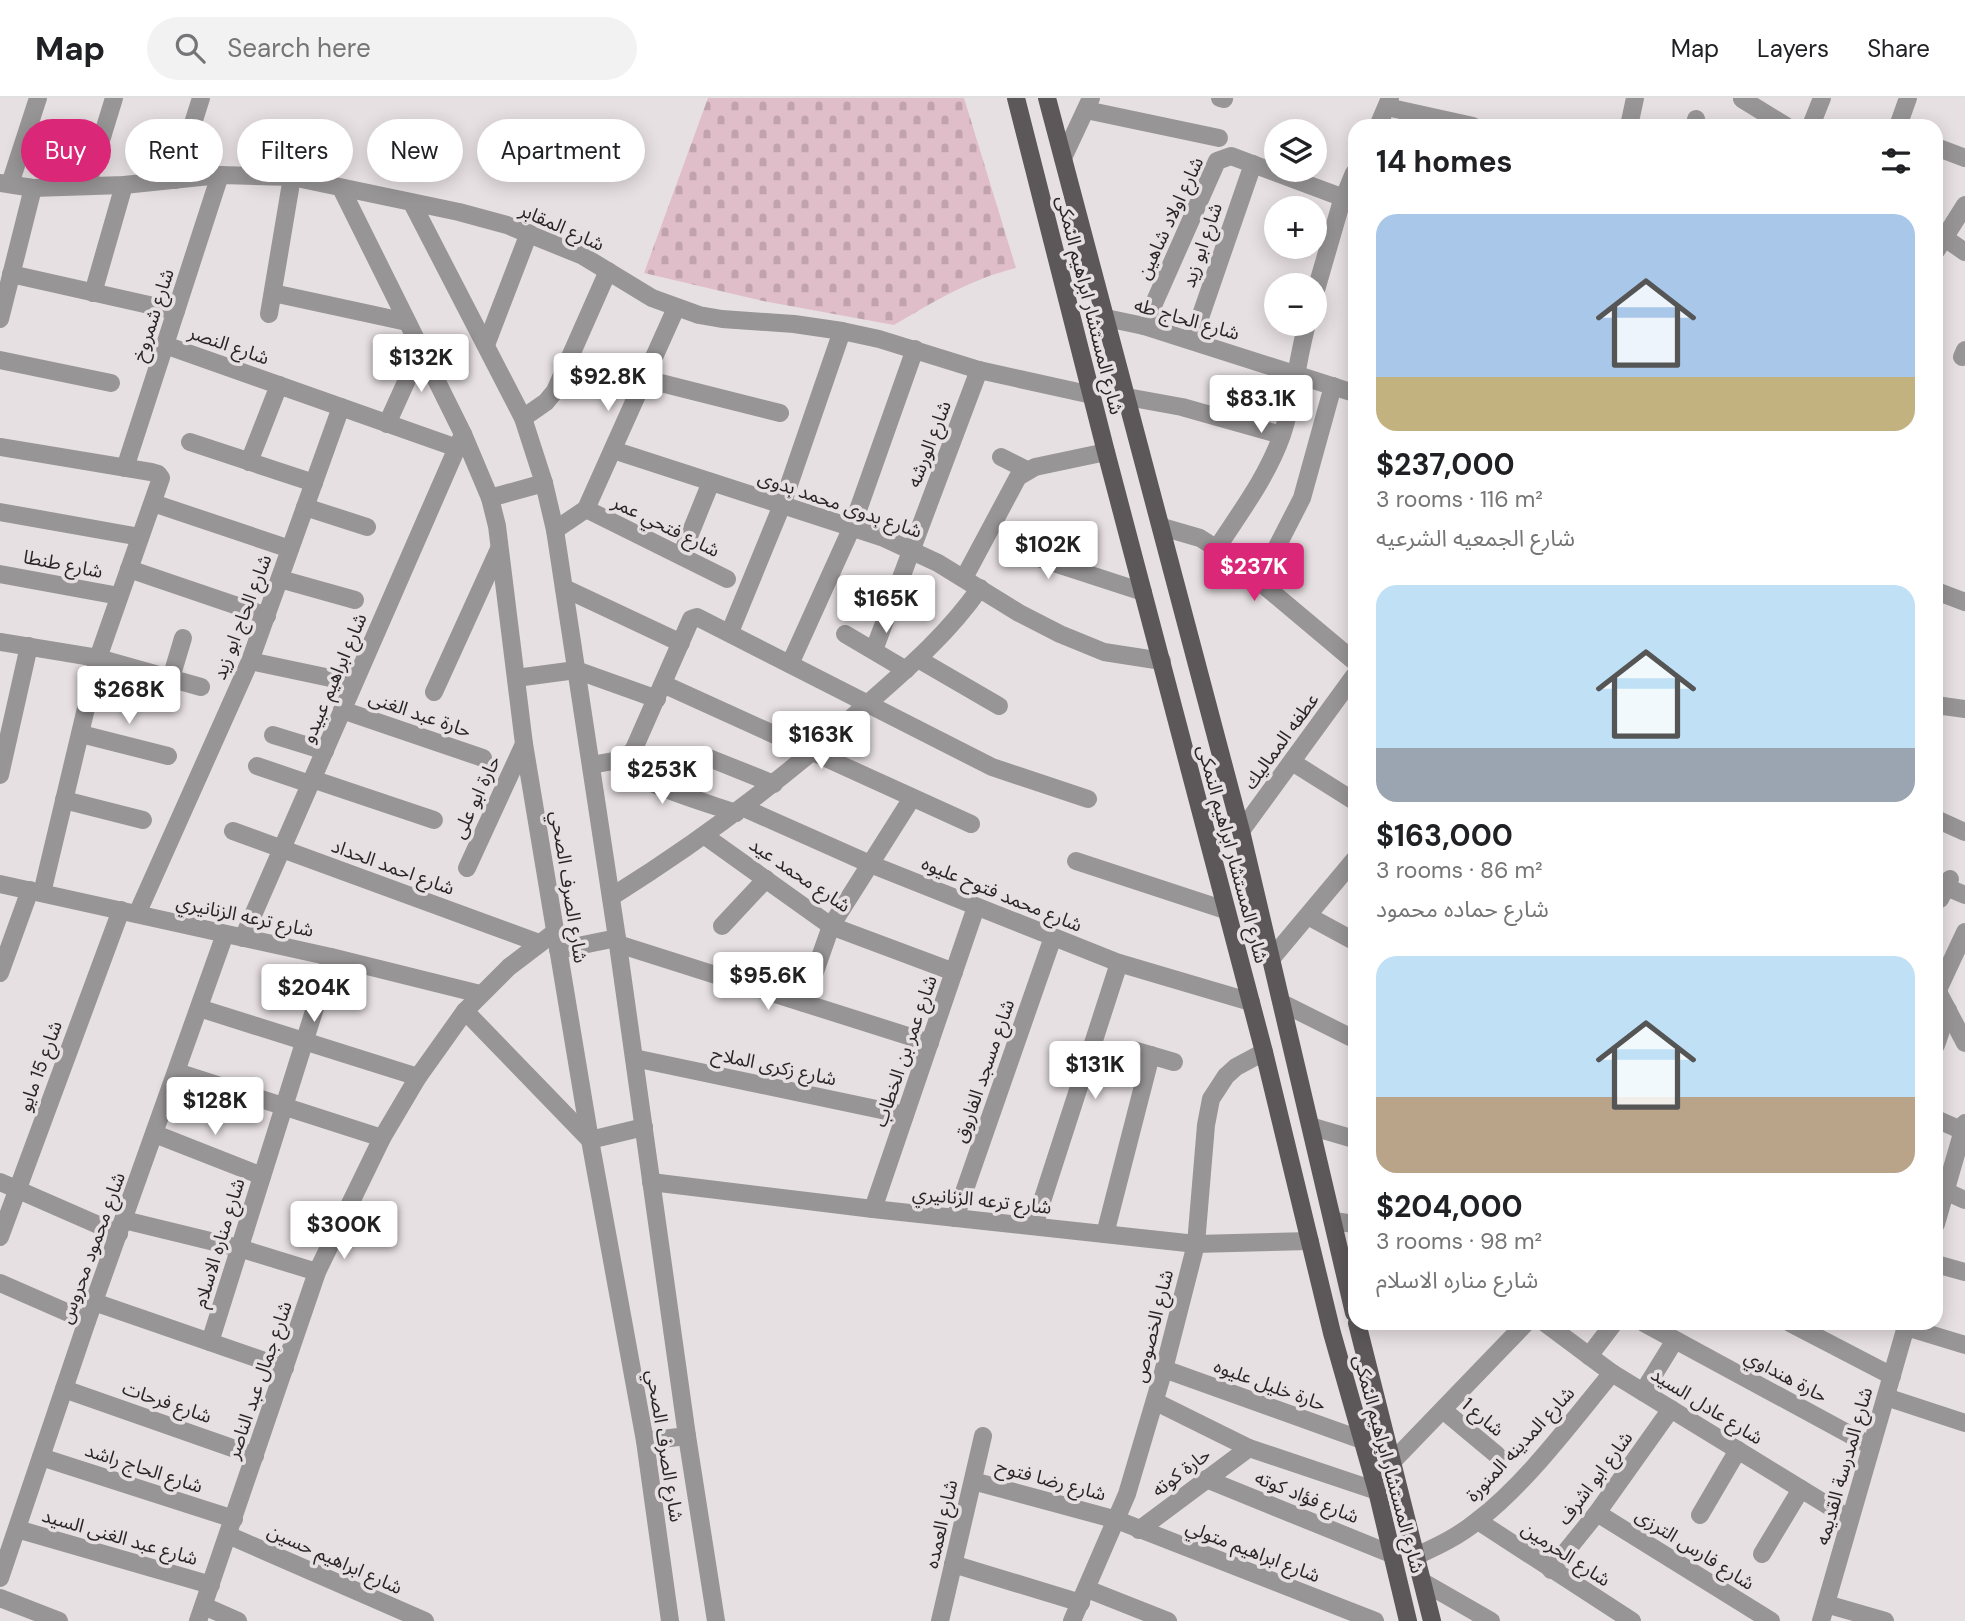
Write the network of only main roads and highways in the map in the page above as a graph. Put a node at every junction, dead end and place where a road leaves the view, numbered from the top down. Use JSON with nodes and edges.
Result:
{"nodes":[{"id":1,"x":1016,"y":98,"type":"edge"},
{"id":2,"x":1047,"y":98,"type":"edge"},
{"id":3,"x":1348,"y":1281,"type":"edge"},
{"id":4,"x":1348,"y":1325,"type":"edge"},
{"id":5,"x":1359,"y":1330,"type":"edge"},
{"id":6,"x":1332,"y":1333,"type":"junction"},
{"id":7,"x":1408,"y":1621,"type":"edge"},
{"id":8,"x":1432,"y":1621,"type":"edge"}],
"edges":[{"from":1,"to":6,"type":"main road","name":"شارع المستشار ابراهيم النمكى"},
{"from":2,"to":3,"type":"main road","name":"شارع المستشار ابراهيم النمكى"},
{"from":4,"to":6,"type":"main road"},
{"from":5,"to":8,"type":"main road","name":"شارع المستشار ابراهيم النمكى"},
{"from":6,"to":7,"type":"main road","name":"شارع المستشار ابراهيم النمكى"}]}
